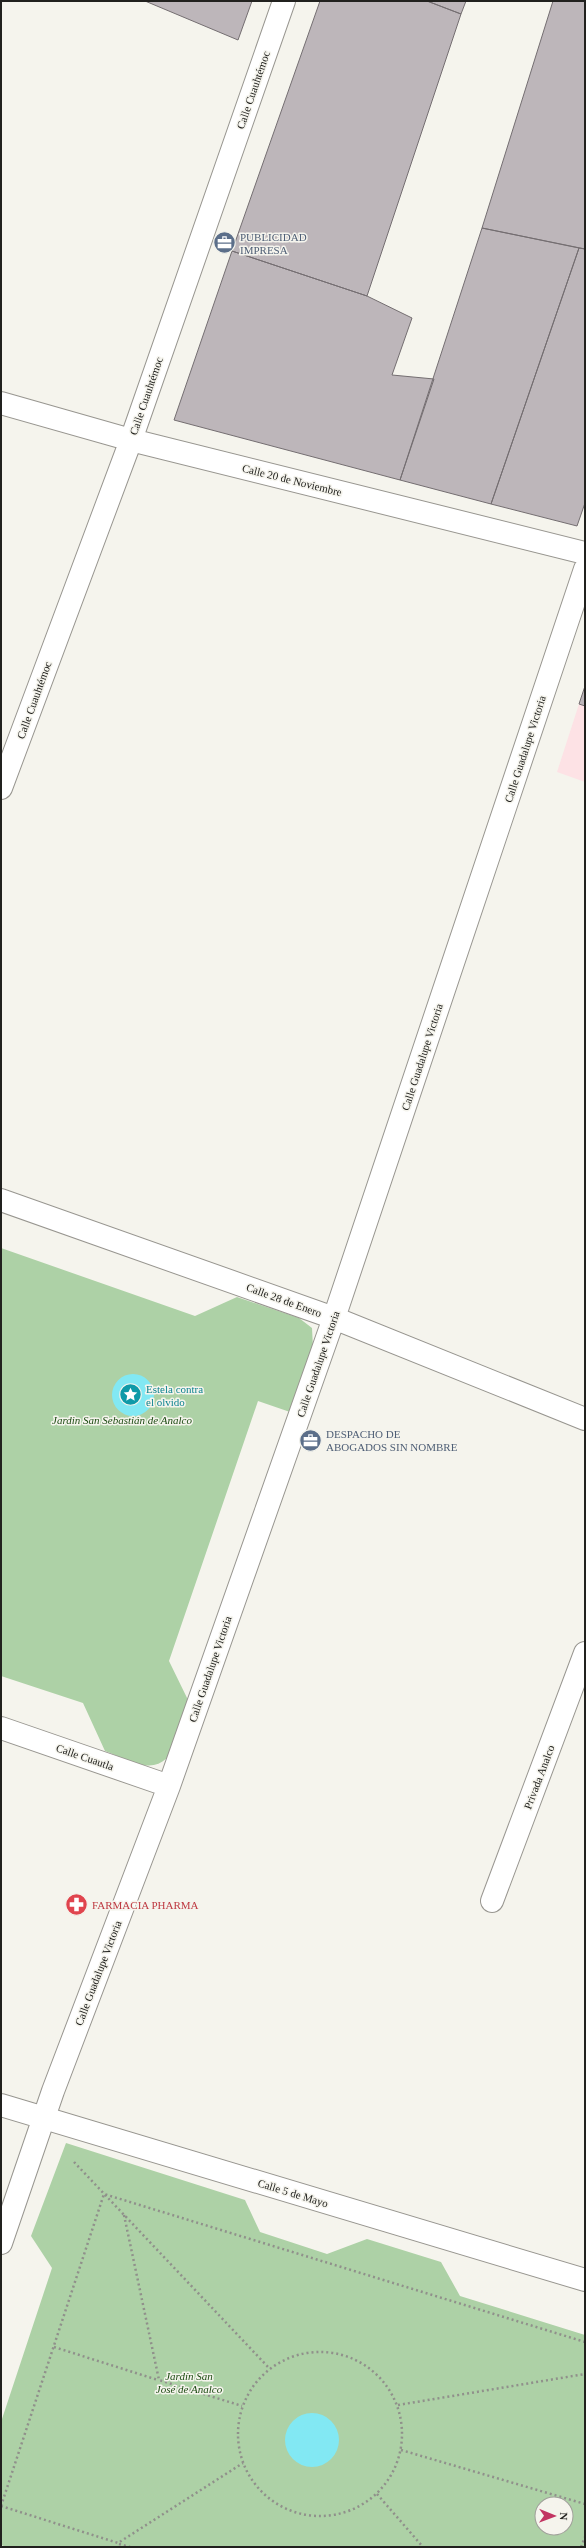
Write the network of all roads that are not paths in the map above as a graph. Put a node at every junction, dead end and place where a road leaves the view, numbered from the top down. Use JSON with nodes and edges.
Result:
{"nodes":[{"id":1,"x":284,"y":1,"type":"edge"},
{"id":2,"x":1,"y":403,"type":"edge"},
{"id":3,"x":131,"y":440,"type":"junction"},
{"id":4,"x":585,"y":554,"type":"edge"},
{"id":5,"x":585,"y":569,"type":"edge"},
{"id":6,"x":1,"y":788,"type":"edge"},
{"id":7,"x":1,"y":1200,"type":"edge"},
{"id":8,"x":334,"y":1318,"type":"junction"},
{"id":9,"x":585,"y":1419,"type":"edge"},
{"id":10,"x":585,"y":1653,"type":"edge"},
{"id":11,"x":1,"y":1728,"type":"edge"},
{"id":12,"x":169,"y":1786,"type":"junction"},
{"id":13,"x":492,"y":1900,"type":"dead end"},
{"id":14,"x":1,"y":2105,"type":"edge"},
{"id":15,"x":44,"y":2118,"type":"junction"},
{"id":16,"x":1,"y":2243,"type":"edge"},
{"id":17,"x":585,"y":2280,"type":"edge"}],
"edges":[{"from":1,"to":3,"type":"street","name":"Calle Cuauhtémoc"},
{"from":2,"to":3,"type":"street","name":"Calle 20 de Noviembre"},
{"from":3,"to":4,"type":"street","name":"Calle 20 de Noviembre"},
{"from":3,"to":6,"type":"street","name":"Calle Cuauhtémoc"},
{"from":5,"to":8,"type":"street","name":"Calle Guadalupe Victoria"},
{"from":7,"to":8,"type":"street","name":"Calle 28 de Enero"},
{"from":8,"to":9,"type":"street","name":"Calle 28 de Enero"},
{"from":8,"to":12,"type":"street","name":"Calle Guadalupe Victoria"},
{"from":10,"to":13,"type":"street","name":"Privada Analco"},
{"from":11,"to":12,"type":"street","name":"Calle Cuautla"},
{"from":12,"to":15,"type":"street","name":"Calle Guadalupe Victoria"},
{"from":14,"to":15,"type":"street","name":"Calle 5 de Mayo"},
{"from":15,"to":16,"type":"street","name":"Calle Guadalupe Victoria"},
{"from":15,"to":17,"type":"street","name":"Calle 5 de Mayo"}]}
